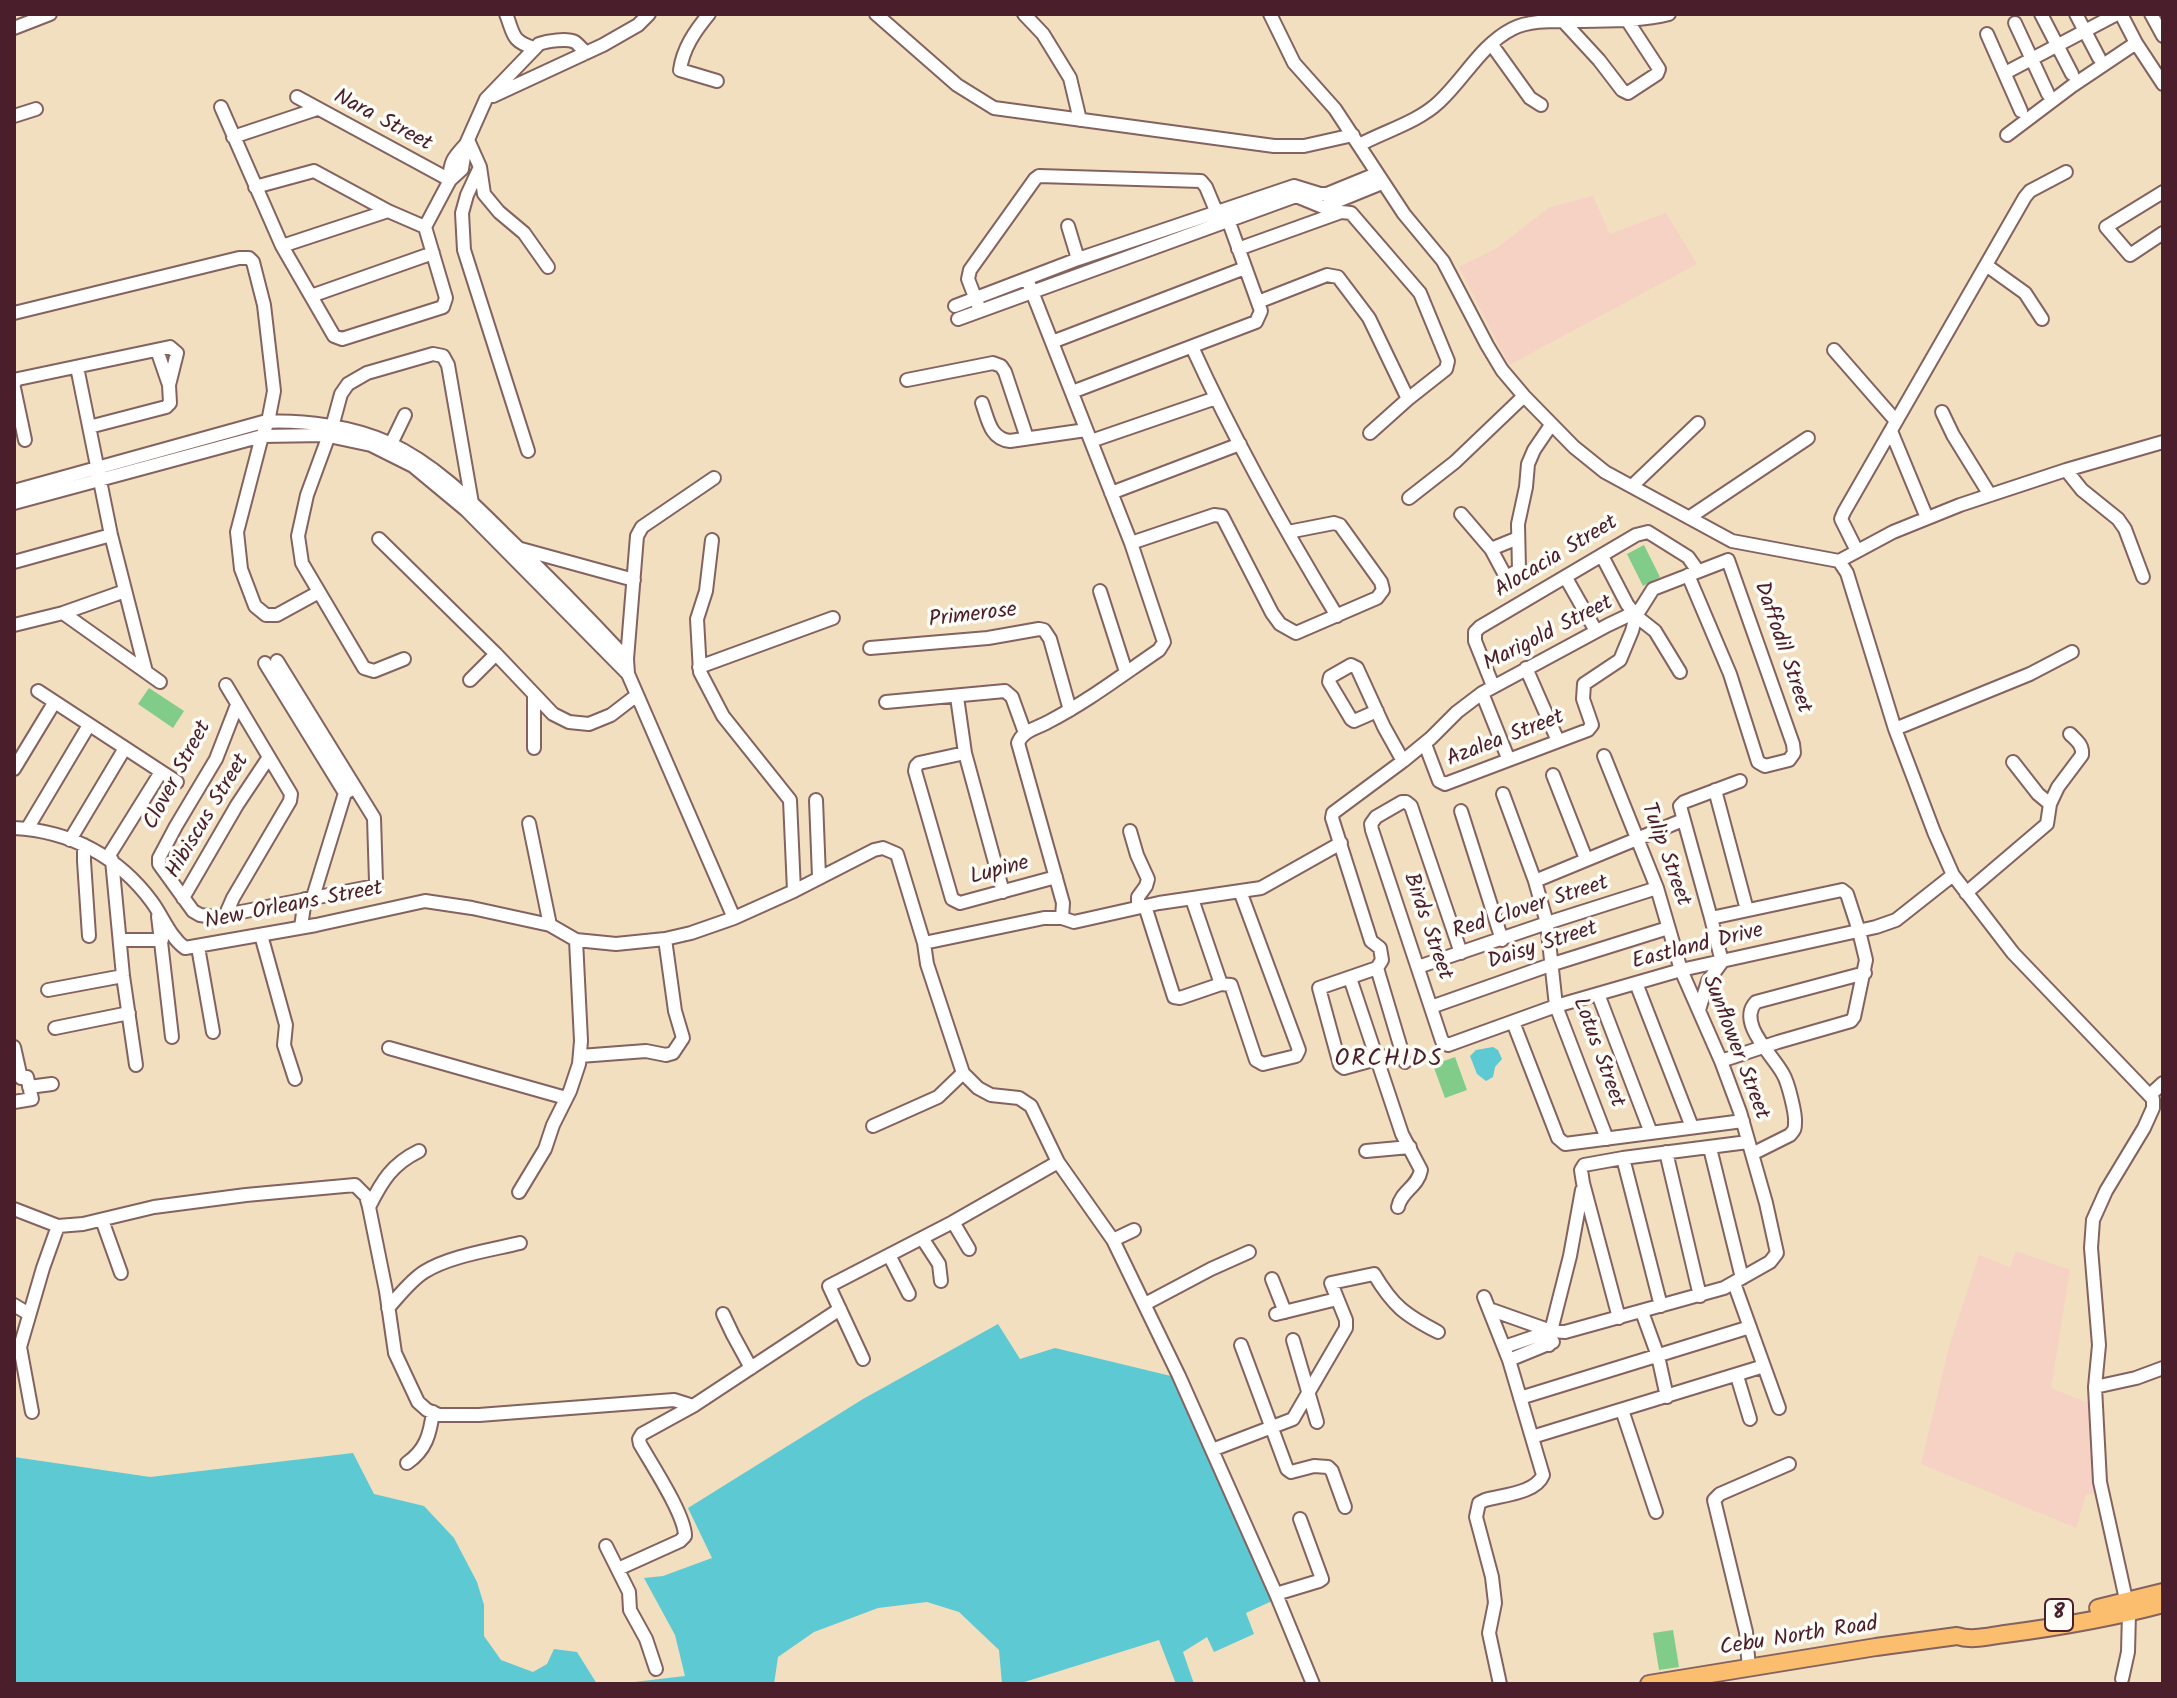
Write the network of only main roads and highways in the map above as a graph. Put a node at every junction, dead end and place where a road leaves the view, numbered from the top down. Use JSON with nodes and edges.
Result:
{"nodes":[{"id":1,"x":2163,"y":1592,"type":"edge"},
{"id":2,"x":2163,"y":1604,"type":"edge"},
{"id":3,"x":2127,"y":1608,"type":"junction"},
{"id":4,"x":1649,"y":1684,"type":"edge"}],
"edges":[{"from":1,"to":3,"type":"main road","name":"Cebu North Road","number":"8"},
{"from":2,"to":3,"type":"main road","name":"Cebu North Road","number":"8"},
{"from":3,"to":4,"type":"main road","name":"Cebu North Road","number":"8"}]}
